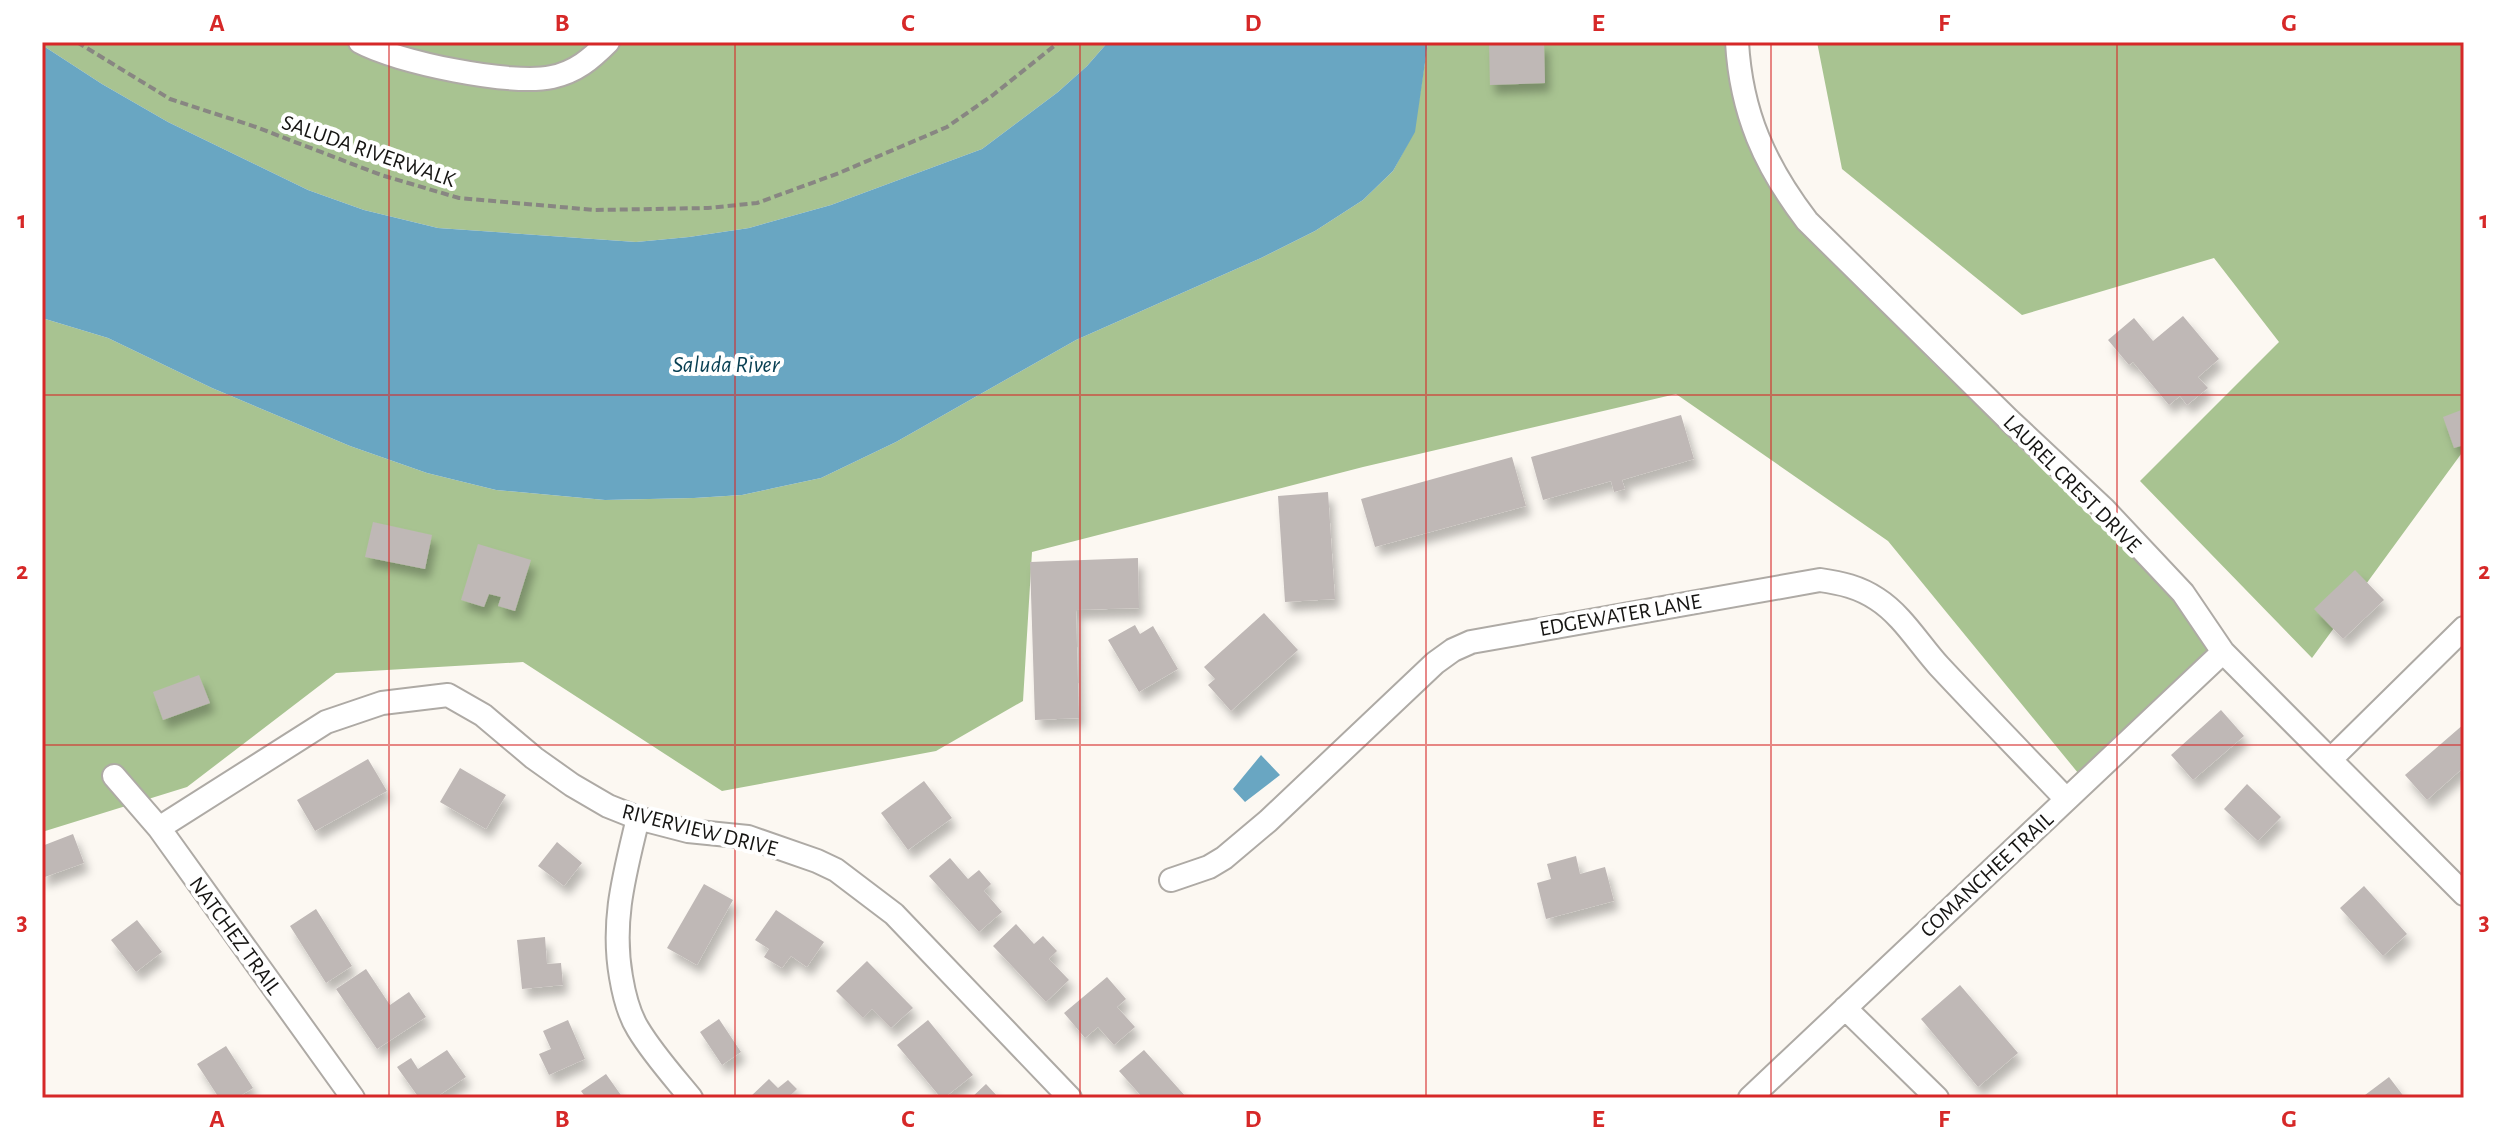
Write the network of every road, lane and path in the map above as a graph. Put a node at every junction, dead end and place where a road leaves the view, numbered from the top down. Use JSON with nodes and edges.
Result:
{"nodes":[{"id":1,"x":77,"y":42,"type":"edge"},
{"id":2,"x":360,"y":42,"type":"edge"},
{"id":3,"x":608,"y":42,"type":"edge"},
{"id":4,"x":1059,"y":42,"type":"edge"},
{"id":5,"x":1737,"y":42,"type":"edge"},
{"id":6,"x":2464,"y":628,"type":"edge"},
{"id":7,"x":2223,"y":652,"type":"junction"},
{"id":8,"x":2332,"y":758,"type":"junction"},
{"id":9,"x":114,"y":776,"type":"dead end"},
{"id":10,"x":2066,"y":799,"type":"junction"},
{"id":11,"x":638,"y":818,"type":"junction"},
{"id":12,"x":159,"y":828,"type":"junction"},
{"id":13,"x":1171,"y":880,"type":"dead end"},
{"id":14,"x":2464,"y":894,"type":"edge"},
{"id":15,"x":1845,"y":1008,"type":"junction"},
{"id":16,"x":353,"y":1098,"type":"edge"},
{"id":17,"x":691,"y":1098,"type":"edge"},
{"id":18,"x":1070,"y":1098,"type":"edge"},
{"id":19,"x":1750,"y":1098,"type":"edge"},
{"id":20,"x":1937,"y":1098,"type":"edge"}],
"edges":[{"from":1,"to":4,"type":"path","name":"SALUDA RIVERWALK"},
{"from":2,"to":3,"type":"street"},
{"from":5,"to":7,"type":"street","name":"LAUREL CREST DRIVE"},
{"from":6,"to":8,"type":"street"},
{"from":7,"to":8,"type":"street","name":"LAUREL CREST DRIVE"},
{"from":7,"to":10,"type":"street","name":"COMANCHEE TRAIL"},
{"from":8,"to":14,"type":"street","name":"LAUREL CREST DRIVE"},
{"from":9,"to":12,"type":"street","name":"NATCHEZ TRAIL"},
{"from":10,"to":13,"type":"street","name":"EDGEWATER LANE"},
{"from":10,"to":15,"type":"street","name":"COMANCHEE TRAIL"},
{"from":11,"to":12,"type":"street","name":"RIVERVIEW DRIVE"},
{"from":11,"to":17,"type":"street"},
{"from":11,"to":18,"type":"street","name":"RIVERVIEW DRIVE"},
{"from":12,"to":16,"type":"street","name":"NATCHEZ TRAIL"},
{"from":15,"to":19,"type":"street","name":"COMANCHEE TRAIL"},
{"from":15,"to":20,"type":"street"}]}
